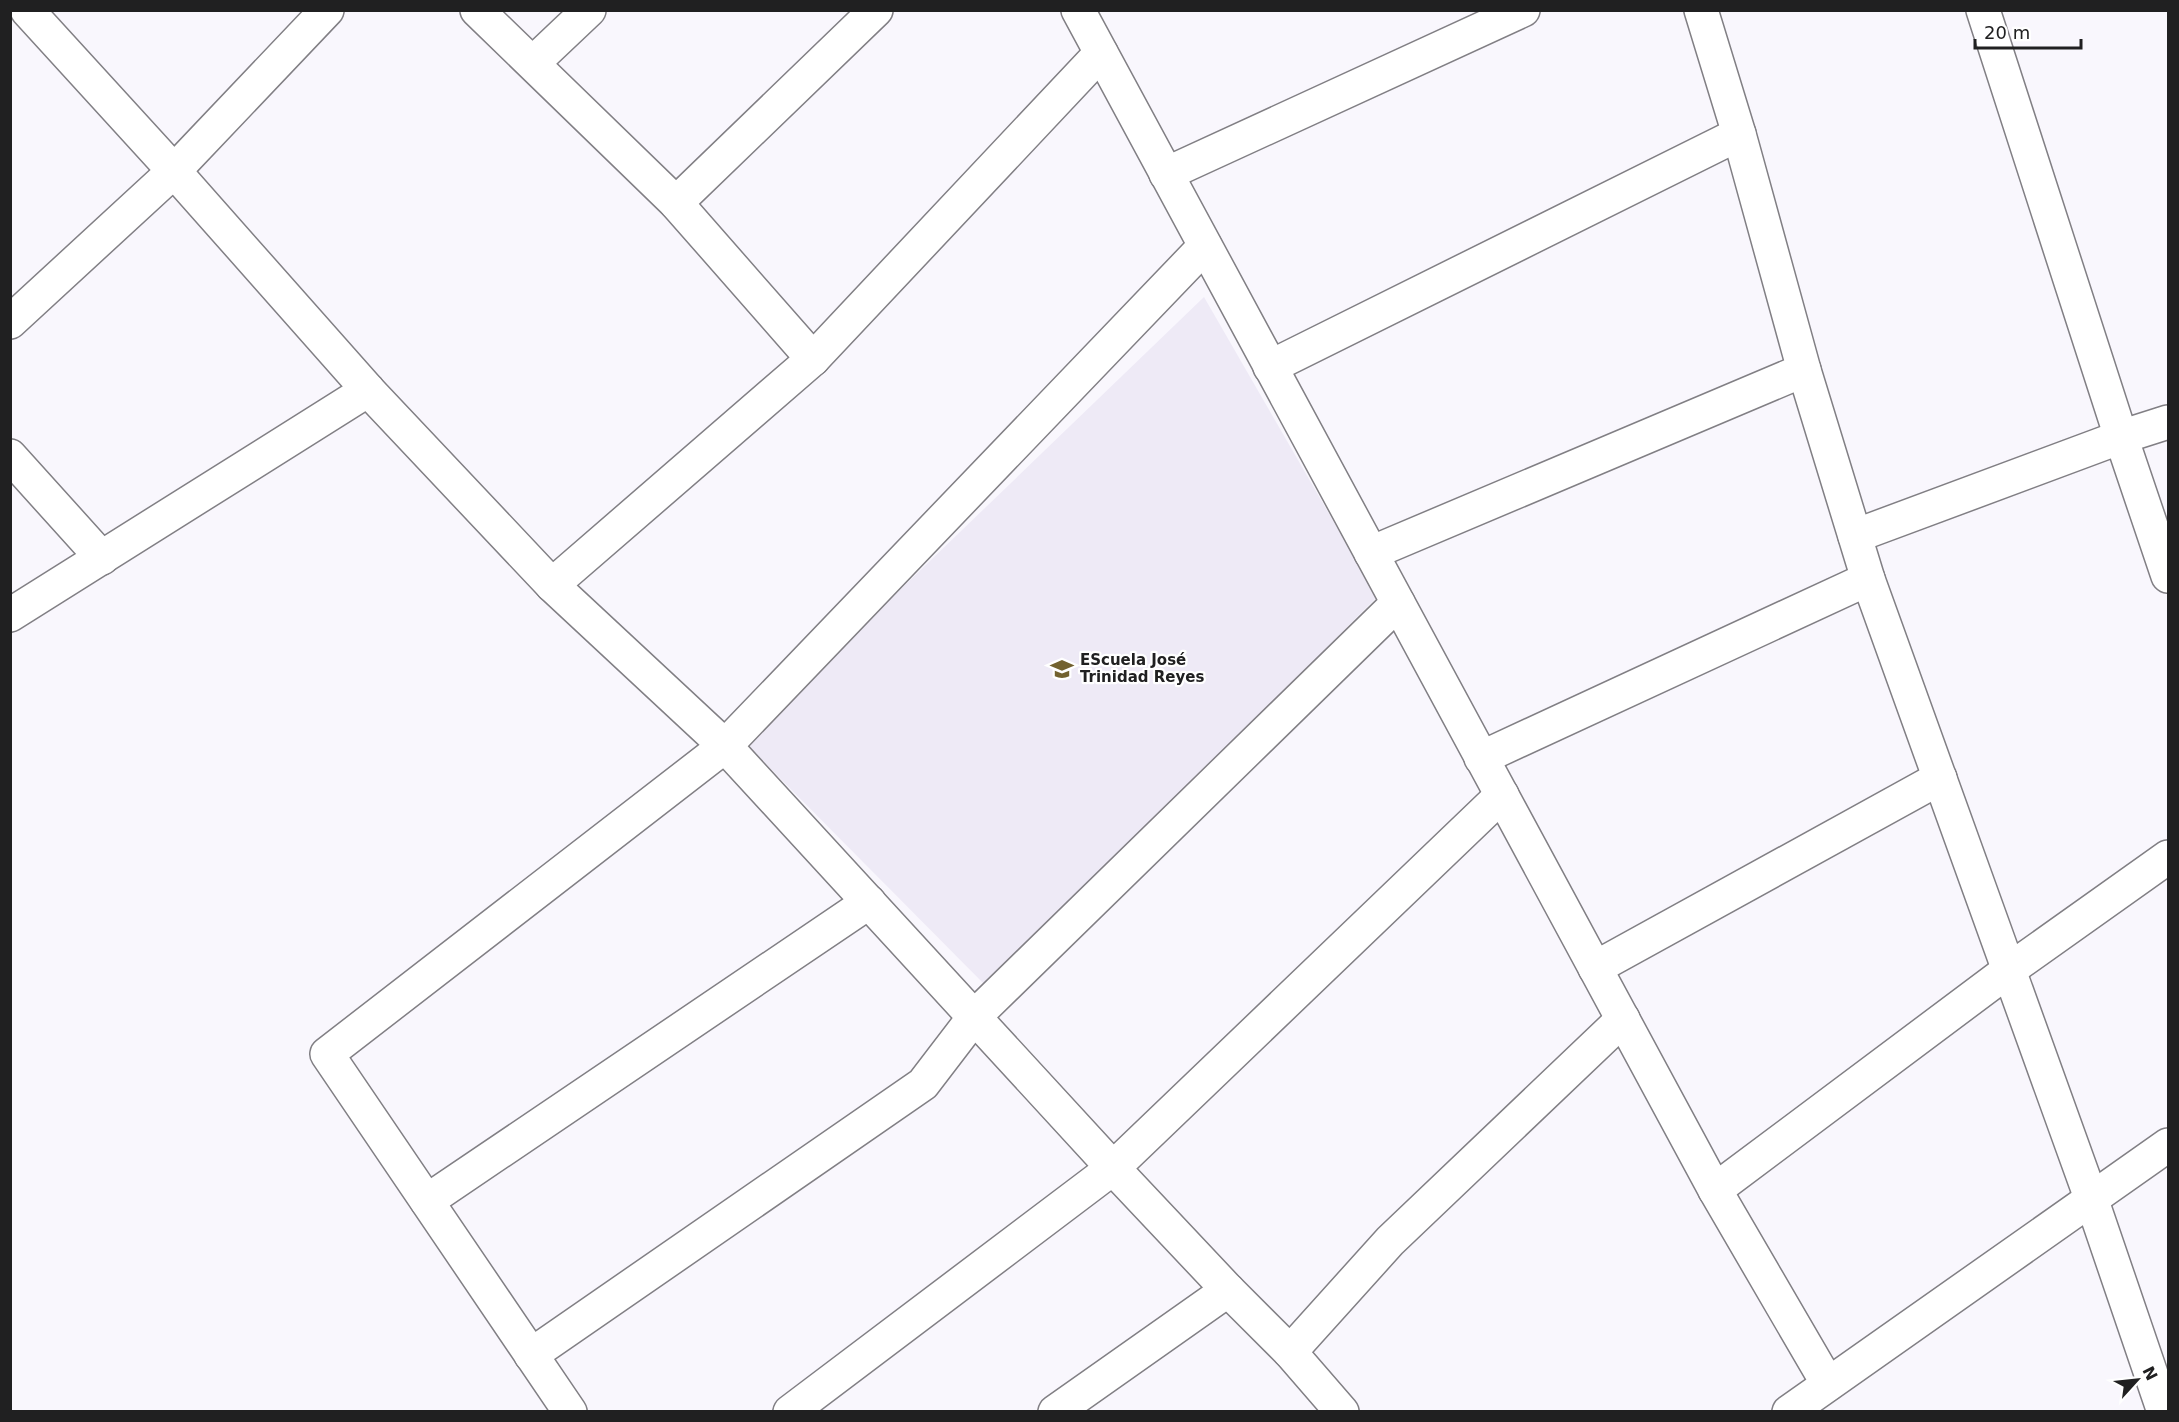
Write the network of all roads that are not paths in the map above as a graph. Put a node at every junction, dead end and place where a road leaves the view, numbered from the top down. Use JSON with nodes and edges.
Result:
{"nodes":[{"id":1,"x":27,"y":10,"type":"edge"},
{"id":2,"x":327,"y":10,"type":"edge"},
{"id":3,"x":477,"y":10,"type":"edge"},
{"id":4,"x":589,"y":10,"type":"edge"},
{"id":5,"x":876,"y":10,"type":"edge"},
{"id":6,"x":1078,"y":10,"type":"edge"},
{"id":7,"x":1524,"y":10,"type":"edge"},
{"id":8,"x":1701,"y":10,"type":"edge"},
{"id":9,"x":1983,"y":10,"type":"edge"},
{"id":10,"x":1101,"y":53,"type":"junction"},
{"id":11,"x":533,"y":63,"type":"junction"},
{"id":12,"x":1738,"y":134,"type":"junction"},
{"id":13,"x":174,"y":171,"type":"junction"},
{"id":14,"x":1166,"y":174,"type":"junction"},
{"id":15,"x":676,"y":203,"type":"junction"},
{"id":16,"x":1205,"y":246,"type":"junction"},
{"id":17,"x":10,"y":322,"type":"edge"},
{"id":18,"x":813,"y":359,"type":"junction"},
{"id":19,"x":1270,"y":366,"type":"junction"},
{"id":20,"x":1804,"y":370,"type":"junction"},
{"id":21,"x":368,"y":390,"type":"junction"},
{"id":22,"x":2169,"y":422,"type":"edge"},
{"id":23,"x":2121,"y":437,"type":"junction"},
{"id":24,"x":10,"y":456,"type":"edge"},
{"id":25,"x":1855,"y":536,"type":"junction"},
{"id":26,"x":1371,"y":553,"type":"junction"},
{"id":27,"x":102,"y":558,"type":"junction"},
{"id":28,"x":2169,"y":576,"type":"edge"},
{"id":29,"x":1868,"y":579,"type":"junction"},
{"id":30,"x":552,"y":585,"type":"junction"},
{"id":31,"x":1398,"y":603,"type":"junction"},
{"id":32,"x":10,"y":615,"type":"edge"},
{"id":33,"x":725,"y":746,"type":"junction"},
{"id":34,"x":1481,"y":758,"type":"junction"},
{"id":35,"x":1940,"y":778,"type":"junction"},
{"id":36,"x":1502,"y":795,"type":"junction"},
{"id":37,"x":2169,"y":857,"type":"edge"},
{"id":38,"x":869,"y":902,"type":"junction"},
{"id":39,"x":1595,"y":968,"type":"junction"},
{"id":40,"x":2009,"y":970,"type":"junction"},
{"id":41,"x":975,"y":1016,"type":"junction"},
{"id":42,"x":1623,"y":1019,"type":"junction"},
{"id":43,"x":2169,"y":1145,"type":"edge"},
{"id":44,"x":1113,"y":1168,"type":"junction"},
{"id":45,"x":1715,"y":1190,"type":"junction"},
{"id":46,"x":2091,"y":1198,"type":"junction"},
{"id":47,"x":427,"y":1201,"type":"junction"},
{"id":48,"x":1228,"y":1290,"type":"junction"},
{"id":49,"x":1290,"y":1352,"type":"junction"},
{"id":50,"x":531,"y":1354,"type":"junction"},
{"id":51,"x":1828,"y":1384,"type":"junction"},
{"id":52,"x":570,"y":1412,"type":"edge"},
{"id":53,"x":790,"y":1412,"type":"edge"},
{"id":54,"x":1055,"y":1412,"type":"edge"},
{"id":55,"x":1342,"y":1412,"type":"edge"},
{"id":56,"x":1789,"y":1412,"type":"edge"},
{"id":57,"x":2164,"y":1412,"type":"edge"}],
"edges":[{"from":1,"to":13,"type":"street"},
{"from":2,"to":13,"type":"street"},
{"from":3,"to":11,"type":"street"},
{"from":4,"to":11,"type":"street"},
{"from":5,"to":15,"type":"street"},
{"from":6,"to":10,"type":"street"},
{"from":7,"to":14,"type":"street"},
{"from":8,"to":12,"type":"street"},
{"from":9,"to":23,"type":"street"},
{"from":10,"to":14,"type":"street"},
{"from":10,"to":18,"type":"street"},
{"from":11,"to":15,"type":"street"},
{"from":12,"to":19,"type":"street"},
{"from":12,"to":20,"type":"street"},
{"from":13,"to":17,"type":"street"},
{"from":13,"to":21,"type":"street"},
{"from":14,"to":16,"type":"street"},
{"from":15,"to":18,"type":"street"},
{"from":16,"to":19,"type":"street"},
{"from":16,"to":33,"type":"street"},
{"from":18,"to":30,"type":"street"},
{"from":19,"to":26,"type":"street"},
{"from":20,"to":25,"type":"street"},
{"from":20,"to":26,"type":"street"},
{"from":21,"to":27,"type":"street"},
{"from":21,"to":30,"type":"street"},
{"from":22,"to":23,"type":"street"},
{"from":23,"to":25,"type":"street"},
{"from":23,"to":28,"type":"street"},
{"from":24,"to":27,"type":"street"},
{"from":25,"to":29,"type":"street"},
{"from":26,"to":31,"type":"street"},
{"from":27,"to":32,"type":"street"},
{"from":29,"to":34,"type":"street"},
{"from":29,"to":35,"type":"street"},
{"from":30,"to":33,"type":"street"},
{"from":31,"to":34,"type":"street"},
{"from":31,"to":41,"type":"street"},
{"from":33,"to":38,"type":"street"},
{"from":33,"to":47,"type":"street"},
{"from":34,"to":36,"type":"street"},
{"from":35,"to":39,"type":"street"},
{"from":35,"to":40,"type":"street"},
{"from":36,"to":39,"type":"street"},
{"from":36,"to":44,"type":"street"},
{"from":37,"to":40,"type":"street"},
{"from":38,"to":41,"type":"street"},
{"from":38,"to":47,"type":"street"},
{"from":39,"to":42,"type":"street"},
{"from":40,"to":45,"type":"street"},
{"from":40,"to":46,"type":"street"},
{"from":41,"to":44,"type":"street"},
{"from":41,"to":50,"type":"street"},
{"from":42,"to":45,"type":"street"},
{"from":42,"to":49,"type":"street"},
{"from":43,"to":46,"type":"street"},
{"from":44,"to":48,"type":"street"},
{"from":44,"to":53,"type":"street"},
{"from":45,"to":51,"type":"street"},
{"from":46,"to":51,"type":"street"},
{"from":46,"to":57,"type":"street"},
{"from":47,"to":50,"type":"street"},
{"from":48,"to":49,"type":"street"},
{"from":48,"to":54,"type":"street"},
{"from":49,"to":55,"type":"street"},
{"from":50,"to":52,"type":"street"},
{"from":51,"to":56,"type":"street"}]}
